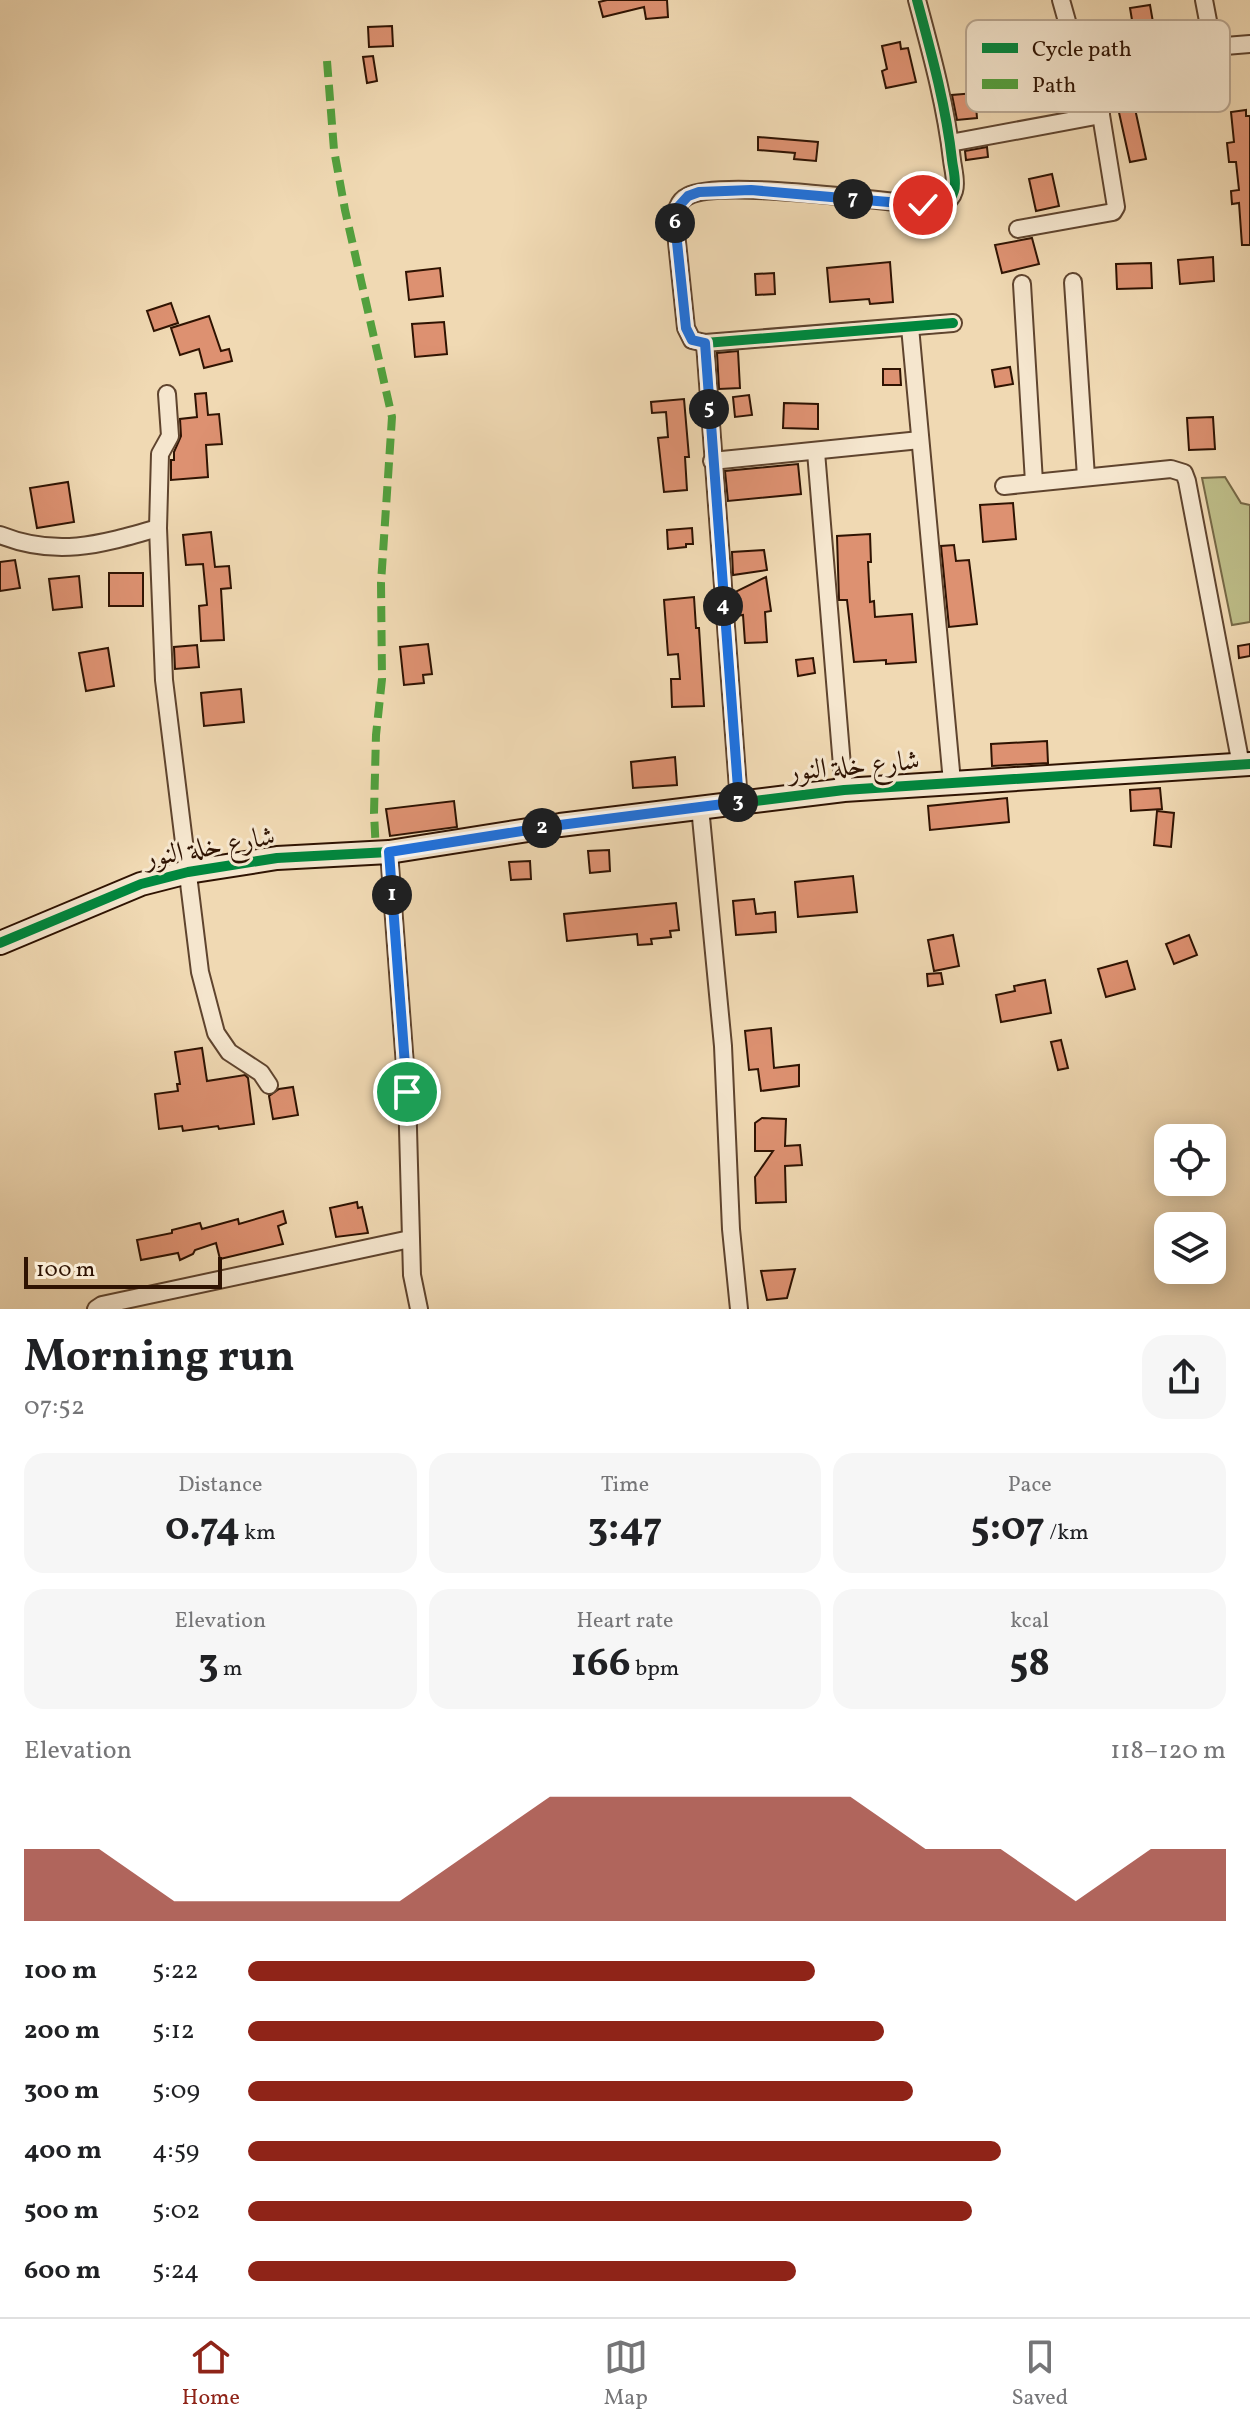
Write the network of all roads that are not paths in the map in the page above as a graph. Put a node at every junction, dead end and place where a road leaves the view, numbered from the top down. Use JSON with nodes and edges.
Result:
{"nodes":[{"id":1,"x":917,"y":0,"type":"edge"},
{"id":2,"x":1061,"y":0,"type":"edge"},
{"id":3,"x":1204,"y":0,"type":"edge"},
{"id":4,"x":1067,"y":20,"type":"edge"},
{"id":5,"x":1208,"y":20,"type":"edge"},
{"id":6,"x":1250,"y":44,"type":"edge"},
{"id":7,"x":1230,"y":46,"type":"edge"},
{"id":8,"x":1100,"y":112,"type":"edge"},
{"id":9,"x":1101,"y":115,"type":"junction"},
{"id":10,"x":950,"y":143,"type":"junction"},
{"id":11,"x":1018,"y":229,"type":"dead end"},
{"id":12,"x":1073,"y":282,"type":"dead end"},
{"id":13,"x":1022,"y":284,"type":"dead end"},
{"id":14,"x":953,"y":323,"type":"dead end"},
{"id":15,"x":910,"y":327,"type":"junction"},
{"id":16,"x":705,"y":343,"type":"junction"},
{"id":17,"x":167,"y":394,"type":"dead end"},
{"id":18,"x":920,"y":440,"type":"junction"},
{"id":19,"x":816,"y":452,"type":"junction"},
{"id":20,"x":712,"y":461,"type":"junction"},
{"id":21,"x":1086,"y":477,"type":"junction"},
{"id":22,"x":1034,"y":482,"type":"junction"},
{"id":23,"x":1004,"y":486,"type":"dead end"},
{"id":24,"x":158,"y":528,"type":"junction"},
{"id":25,"x":0,"y":535,"type":"edge"},
{"id":26,"x":1245,"y":765,"type":"edge"},
{"id":27,"x":952,"y":782,"type":"junction"},
{"id":28,"x":844,"y":790,"type":"junction"},
{"id":29,"x":739,"y":802,"type":"junction"},
{"id":30,"x":700,"y":807,"type":"junction"},
{"id":31,"x":389,"y":852,"type":"junction"},
{"id":32,"x":188,"y":872,"type":"junction"},
{"id":33,"x":0,"y":943,"type":"edge"},
{"id":34,"x":269,"y":1085,"type":"dead end"},
{"id":35,"x":410,"y":1239,"type":"junction"},
{"id":36,"x":96,"y":1309,"type":"edge"},
{"id":37,"x":419,"y":1309,"type":"edge"},
{"id":38,"x":739,"y":1309,"type":"edge"}],
"edges":[{"from":1,"to":10,"type":"street"},
{"from":2,"to":4,"type":"street"},
{"from":3,"to":5,"type":"street"},
{"from":6,"to":7,"type":"street"},
{"from":8,"to":9,"type":"street"},
{"from":9,"to":10,"type":"street"},
{"from":9,"to":11,"type":"street"},
{"from":10,"to":16,"type":"street"},
{"from":12,"to":21,"type":"street"},
{"from":13,"to":22,"type":"street"},
{"from":14,"to":15,"type":"street"},
{"from":15,"to":16,"type":"street"},
{"from":15,"to":18,"type":"street"},
{"from":16,"to":20,"type":"street"},
{"from":17,"to":24,"type":"street"},
{"from":18,"to":19,"type":"street"},
{"from":18,"to":27,"type":"street"},
{"from":19,"to":20,"type":"street"},
{"from":19,"to":28,"type":"street"},
{"from":20,"to":29,"type":"street"},
{"from":21,"to":22,"type":"street"},
{"from":21,"to":26,"type":"street"},
{"from":22,"to":23,"type":"street"},
{"from":24,"to":25,"type":"street"},
{"from":24,"to":32,"type":"street"},
{"from":26,"to":27,"type":"street","name":"شارع خلة النور"},
{"from":27,"to":28,"type":"street","name":"شارع خلة النور"},
{"from":28,"to":29,"type":"street","name":"شارع خلة النور"},
{"from":29,"to":30,"type":"street","name":"شارع خلة النور"},
{"from":30,"to":31,"type":"street","name":"شارع خلة النور"},
{"from":30,"to":38,"type":"street"},
{"from":31,"to":32,"type":"street","name":"شارع خلة النور"},
{"from":31,"to":35,"type":"street"},
{"from":32,"to":33,"type":"street","name":"شارع خلة النور"},
{"from":32,"to":34,"type":"street"},
{"from":35,"to":36,"type":"street"},
{"from":35,"to":37,"type":"street"}]}
